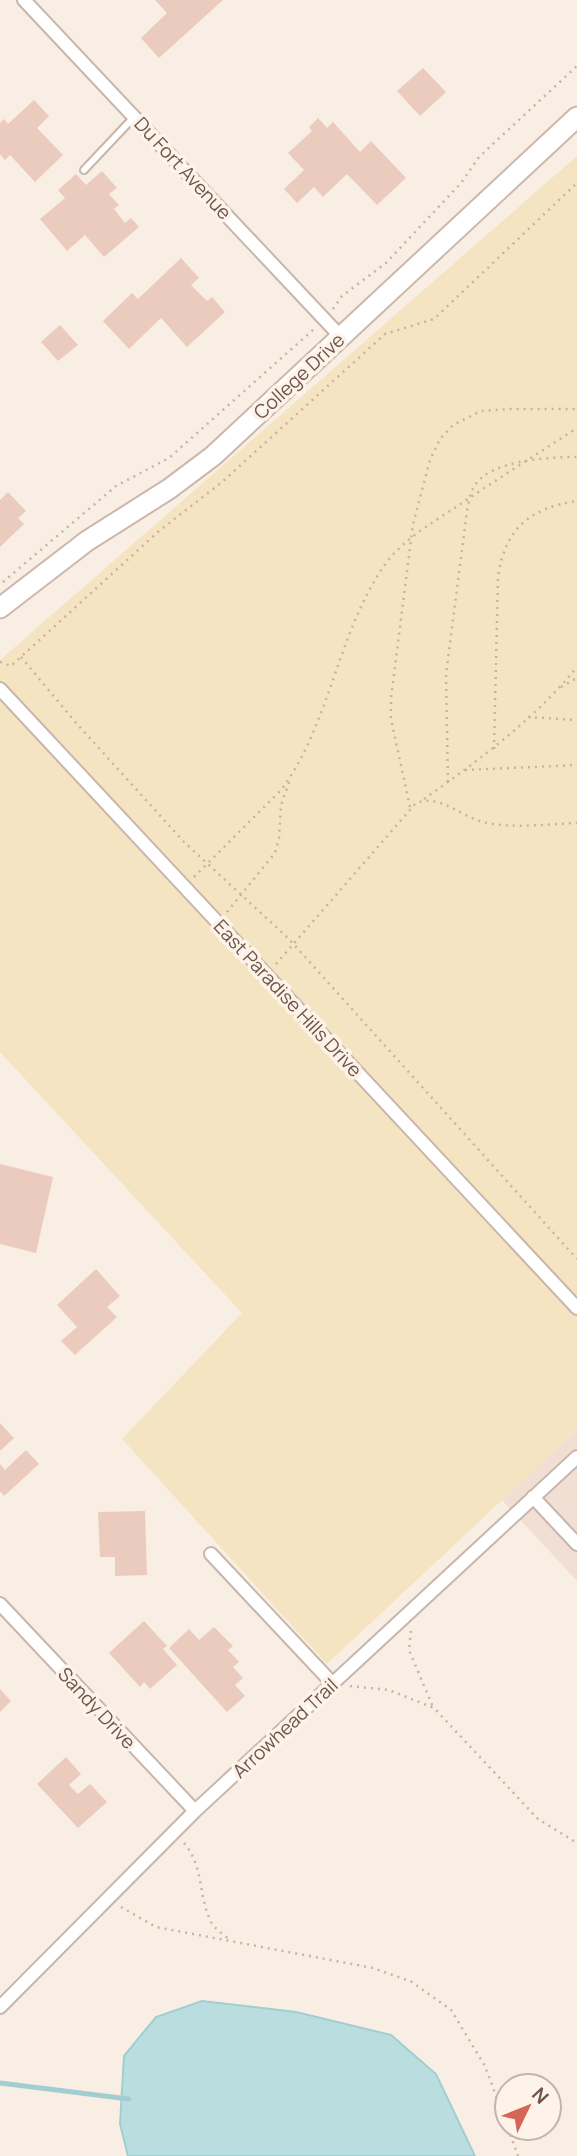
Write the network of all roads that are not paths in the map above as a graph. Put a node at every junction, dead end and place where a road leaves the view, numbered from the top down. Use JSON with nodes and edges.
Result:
{"nodes":[{"id":1,"x":24,"y":0,"type":"edge"},
{"id":2,"x":134,"y":117,"type":"junction"},
{"id":3,"x":577,"y":117,"type":"edge"},
{"id":4,"x":84,"y":170,"type":"dead end"},
{"id":5,"x":341,"y":337,"type":"junction"},
{"id":6,"x":0,"y":608,"type":"edge"},
{"id":7,"x":0,"y":689,"type":"edge"},
{"id":8,"x":577,"y":1308,"type":"edge"},
{"id":9,"x":577,"y":1457,"type":"edge"},
{"id":10,"x":533,"y":1497,"type":"junction"},
{"id":11,"x":577,"y":1544,"type":"edge"},
{"id":12,"x":212,"y":1554,"type":"dead end"},
{"id":13,"x":0,"y":1604,"type":"edge"},
{"id":14,"x":333,"y":1684,"type":"junction"},
{"id":15,"x":195,"y":1811,"type":"junction"},
{"id":16,"x":0,"y":2007,"type":"edge"}],
"edges":[{"from":1,"to":2,"type":"street","name":"Du Fort Avenue"},
{"from":2,"to":4,"type":"lane"},
{"from":2,"to":5,"type":"street","name":"Du Fort Avenue"},
{"from":3,"to":5,"type":"main road","name":"College Drive"},
{"from":5,"to":6,"type":"main road","name":"College Drive"},
{"from":7,"to":8,"type":"street","name":"East Paradise Hills Drive"},
{"from":9,"to":10,"type":"street","name":"Arrowhead Trail"},
{"from":10,"to":11,"type":"street"},
{"from":10,"to":14,"type":"street","name":"Arrowhead Trail"},
{"from":12,"to":14,"type":"street"},
{"from":13,"to":15,"type":"street","name":"Sandy Drive"},
{"from":14,"to":15,"type":"street","name":"Arrowhead Trail"},
{"from":15,"to":16,"type":"street","name":"Arrowhead Trail"}]}
